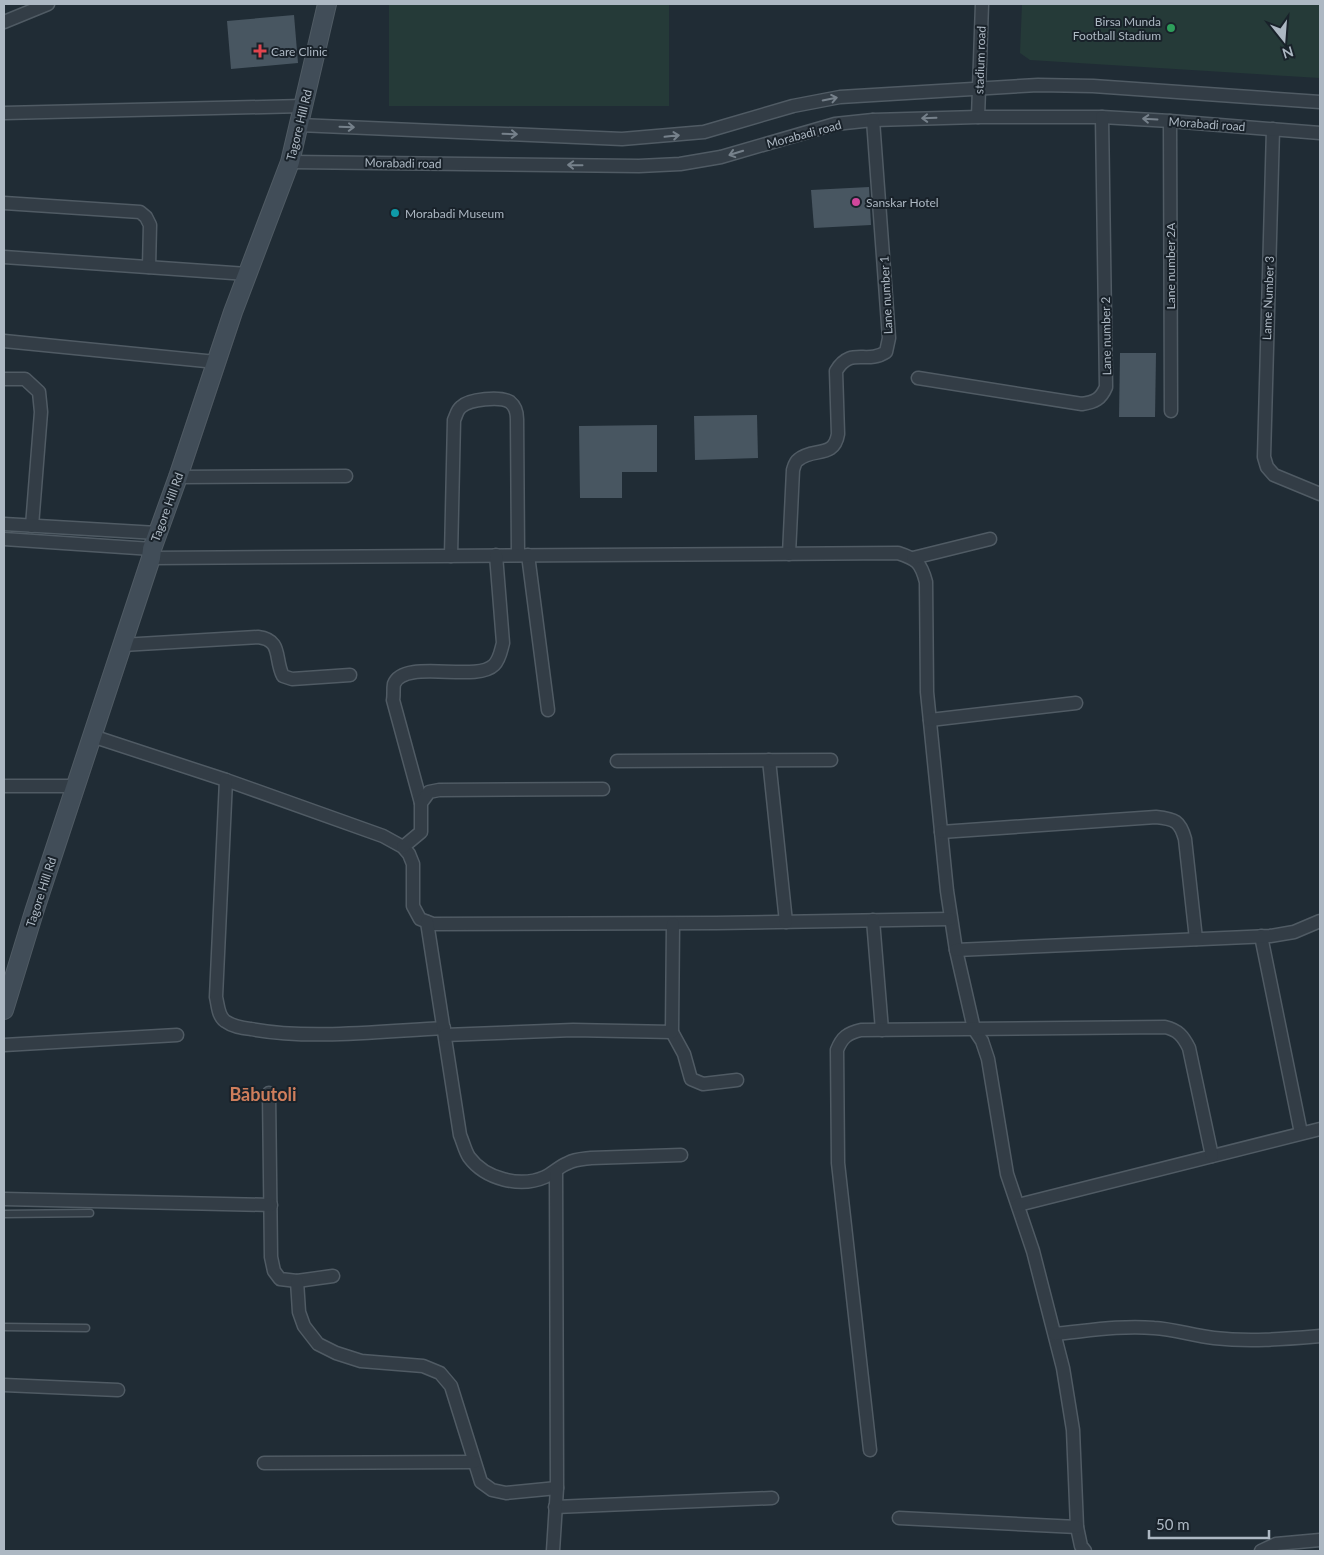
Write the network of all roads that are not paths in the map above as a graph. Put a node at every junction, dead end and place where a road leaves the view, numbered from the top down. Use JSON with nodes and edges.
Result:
{"nodes":[{"id":1,"x":48,"y":4,"type":"edge"},
{"id":2,"x":327,"y":4,"type":"edge"},
{"id":3,"x":982,"y":4,"type":"edge"},
{"id":4,"x":4,"y":22,"type":"edge"},
{"id":5,"x":980,"y":88,"type":"junction"},
{"id":6,"x":1320,"y":102,"type":"edge"},
{"id":7,"x":303,"y":106,"type":"junction"},
{"id":8,"x":4,"y":113,"type":"edge"},
{"id":9,"x":978,"y":117,"type":"junction"},
{"id":10,"x":1102,"y":117,"type":"junction"},
{"id":11,"x":873,"y":120,"type":"junction"},
{"id":12,"x":1170,"y":121,"type":"junction"},
{"id":13,"x":299,"y":125,"type":"junction"},
{"id":14,"x":1273,"y":129,"type":"junction"},
{"id":15,"x":1320,"y":133,"type":"edge"},
{"id":16,"x":290,"y":162,"type":"junction"},
{"id":17,"x":4,"y":203,"type":"edge"},
{"id":18,"x":4,"y":257,"type":"edge"},
{"id":19,"x":149,"y":267,"type":"junction"},
{"id":20,"x":247,"y":274,"type":"junction"},
{"id":21,"x":4,"y":341,"type":"edge"},
{"id":22,"x":216,"y":362,"type":"junction"},
{"id":23,"x":918,"y":378,"type":"dead end"},
{"id":24,"x":4,"y":379,"type":"edge"},
{"id":25,"x":1171,"y":411,"type":"dead end"},
{"id":26,"x":346,"y":476,"type":"dead end"},
{"id":27,"x":178,"y":477,"type":"junction"},
{"id":28,"x":1320,"y":494,"type":"edge"},
{"id":29,"x":4,"y":524,"type":"edge"},
{"id":30,"x":32,"y":526,"type":"junction"},
{"id":31,"x":4,"y":539,"type":"edge"},
{"id":32,"x":990,"y":539,"type":"dead end"},
{"id":33,"x":153,"y":546,"type":"junction"},
{"id":34,"x":789,"y":554,"type":"junction"},
{"id":35,"x":496,"y":555,"type":"junction"},
{"id":36,"x":523,"y":555,"type":"junction"},
{"id":37,"x":451,"y":556,"type":"junction"},
{"id":38,"x":913,"y":558,"type":"junction"},
{"id":39,"x":122,"y":646,"type":"junction"},
{"id":40,"x":350,"y":675,"type":"dead end"},
{"id":41,"x":1076,"y":703,"type":"dead end"},
{"id":42,"x":548,"y":710,"type":"dead end"},
{"id":43,"x":930,"y":720,"type":"junction"},
{"id":44,"x":92,"y":736,"type":"junction"},
{"id":45,"x":769,"y":760,"type":"junction"},
{"id":46,"x":831,"y":760,"type":"dead end"},
{"id":47,"x":617,"y":761,"type":"dead end"},
{"id":48,"x":226,"y":780,"type":"junction"},
{"id":49,"x":4,"y":786,"type":"edge"},
{"id":50,"x":76,"y":786,"type":"junction"},
{"id":51,"x":603,"y":790,"type":"dead end"},
{"id":52,"x":421,"y":803,"type":"junction"},
{"id":53,"x":941,"y":832,"type":"junction"},
{"id":54,"x":403,"y":847,"type":"junction"},
{"id":55,"x":950,"y":919,"type":"junction"},
{"id":56,"x":873,"y":920,"type":"junction"},
{"id":57,"x":1320,"y":921,"type":"edge"},
{"id":58,"x":427,"y":922,"type":"junction"},
{"id":59,"x":786,"y":922,"type":"junction"},
{"id":60,"x":673,"y":924,"type":"junction"},
{"id":61,"x":1261,"y":936,"type":"junction"},
{"id":62,"x":1196,"y":939,"type":"junction"},
{"id":63,"x":956,"y":950,"type":"junction"},
{"id":64,"x":4,"y":1010,"type":"edge"},
{"id":65,"x":974,"y":1029,"type":"junction"},
{"id":66,"x":882,"y":1030,"type":"junction"},
{"id":67,"x":444,"y":1031,"type":"junction"},
{"id":68,"x":672,"y":1032,"type":"junction"},
{"id":69,"x":177,"y":1036,"type":"dead end"},
{"id":70,"x":4,"y":1045,"type":"edge"},
{"id":71,"x":737,"y":1080,"type":"dead end"},
{"id":72,"x":269,"y":1093,"type":"dead end"},
{"id":73,"x":1320,"y":1128,"type":"edge"},
{"id":74,"x":1301,"y":1133,"type":"junction"},
{"id":75,"x":681,"y":1155,"type":"dead end"},
{"id":76,"x":1212,"y":1156,"type":"junction"},
{"id":77,"x":556,"y":1171,"type":"junction"},
{"id":78,"x":4,"y":1199,"type":"edge"},
{"id":79,"x":271,"y":1205,"type":"junction"},
{"id":80,"x":1018,"y":1205,"type":"junction"},
{"id":81,"x":90,"y":1213,"type":"dead end"},
{"id":82,"x":4,"y":1214,"type":"edge"},
{"id":83,"x":333,"y":1276,"type":"dead end"},
{"id":84,"x":297,"y":1281,"type":"junction"},
{"id":85,"x":4,"y":1327,"type":"edge"},
{"id":86,"x":86,"y":1328,"type":"dead end"},
{"id":87,"x":1055,"y":1334,"type":"junction"},
{"id":88,"x":1320,"y":1336,"type":"edge"},
{"id":89,"x":4,"y":1385,"type":"edge"},
{"id":90,"x":118,"y":1390,"type":"dead end"},
{"id":91,"x":870,"y":1450,"type":"dead end"},
{"id":92,"x":474,"y":1462,"type":"junction"},
{"id":93,"x":264,"y":1463,"type":"dead end"},
{"id":94,"x":557,"y":1488,"type":"junction"},
{"id":95,"x":772,"y":1498,"type":"dead end"},
{"id":96,"x":555,"y":1507,"type":"junction"},
{"id":97,"x":899,"y":1518,"type":"dead end"},
{"id":98,"x":1077,"y":1527,"type":"junction"},
{"id":99,"x":1320,"y":1540,"type":"edge"},
{"id":100,"x":552,"y":1551,"type":"edge"},
{"id":101,"x":1085,"y":1551,"type":"edge"},
{"id":102,"x":1261,"y":1551,"type":"edge"}],
"edges":[{"from":1,"to":4,"type":"street"},
{"from":2,"to":7,"type":"main road","name":"Tagore Hill Rd"},
{"from":3,"to":5,"type":"street","name":"stadium road"},
{"from":5,"to":6,"type":"street"},
{"from":5,"to":9,"type":"street","name":"stadium road"},
{"from":13,"to":5,"type":"street","one_way":true},
{"from":7,"to":8,"type":"street"},
{"from":7,"to":13,"type":"main road","name":"Tagore Hill Rd"},
{"from":9,"to":10,"type":"street","name":"Morabadi road"},
{"from":9,"to":11,"type":"street","name":"Morabadi road","one_way":true},
{"from":12,"to":10,"type":"street","name":"Morabadi road","one_way":true},
{"from":10,"to":23,"type":"street","name":"Lane number 2"},
{"from":11,"to":16,"type":"street","name":"Morabadi road","one_way":true},
{"from":11,"to":34,"type":"street","name":"Lane number 1"},
{"from":12,"to":14,"type":"street","name":"Morabadi road"},
{"from":12,"to":25,"type":"street","name":"Lane number 2A"},
{"from":13,"to":16,"type":"main road","name":"Tagore Hill Rd"},
{"from":14,"to":15,"type":"street","name":"Morabadi road"},
{"from":14,"to":28,"type":"street","name":"Lame Number 3"},
{"from":16,"to":20,"type":"main road","name":"Tagore Hill Rd"},
{"from":17,"to":19,"type":"street"},
{"from":18,"to":19,"type":"street"},
{"from":19,"to":20,"type":"street"},
{"from":20,"to":22,"type":"main road","name":"Tagore Hill Rd"},
{"from":21,"to":22,"type":"street"},
{"from":22,"to":27,"type":"main road","name":"Tagore Hill Rd"},
{"from":24,"to":30,"type":"street"},
{"from":26,"to":27,"type":"street"},
{"from":27,"to":33,"type":"main road","name":"Tagore Hill Rd"},
{"from":29,"to":30,"type":"street"},
{"from":30,"to":33,"type":"street"},
{"from":31,"to":33,"type":"street"},
{"from":32,"to":38,"type":"street"},
{"from":33,"to":37,"type":"street"},
{"from":33,"to":39,"type":"main road","name":"Tagore Hill Rd"},
{"from":34,"to":36,"type":"street"},
{"from":34,"to":38,"type":"street"},
{"from":35,"to":36,"type":"street"},
{"from":35,"to":37,"type":"street"},
{"from":35,"to":52,"type":"street"},
{"from":36,"to":37,"type":"street"},
{"from":36,"to":42,"type":"street"},
{"from":38,"to":43,"type":"street"},
{"from":39,"to":40,"type":"street"},
{"from":39,"to":44,"type":"main road","name":"Tagore Hill Rd"},
{"from":41,"to":43,"type":"street"},
{"from":43,"to":53,"type":"street"},
{"from":44,"to":48,"type":"street"},
{"from":44,"to":50,"type":"main road","name":"Tagore Hill Rd"},
{"from":45,"to":46,"type":"street"},
{"from":45,"to":47,"type":"street"},
{"from":45,"to":59,"type":"street"},
{"from":48,"to":54,"type":"street"},
{"from":48,"to":67,"type":"street"},
{"from":49,"to":50,"type":"street"},
{"from":50,"to":64,"type":"main road","name":"Tagore Hill Rd"},
{"from":51,"to":52,"type":"street"},
{"from":52,"to":54,"type":"street"},
{"from":53,"to":55,"type":"street"},
{"from":53,"to":62,"type":"street"},
{"from":54,"to":58,"type":"street"},
{"from":55,"to":56,"type":"street"},
{"from":55,"to":63,"type":"street"},
{"from":56,"to":59,"type":"street"},
{"from":56,"to":66,"type":"street"},
{"from":57,"to":61,"type":"street"},
{"from":58,"to":60,"type":"street"},
{"from":58,"to":67,"type":"street"},
{"from":59,"to":60,"type":"street"},
{"from":60,"to":68,"type":"street"},
{"from":61,"to":62,"type":"street"},
{"from":61,"to":74,"type":"street"},
{"from":62,"to":63,"type":"street"},
{"from":63,"to":65,"type":"street"},
{"from":65,"to":66,"type":"street"},
{"from":65,"to":76,"type":"street"},
{"from":65,"to":80,"type":"street"},
{"from":66,"to":91,"type":"street"},
{"from":67,"to":68,"type":"street"},
{"from":67,"to":77,"type":"street"},
{"from":68,"to":71,"type":"street"},
{"from":69,"to":70,"type":"street"},
{"from":72,"to":79,"type":"street"},
{"from":73,"to":74,"type":"street"},
{"from":74,"to":76,"type":"street"},
{"from":75,"to":77,"type":"street"},
{"from":76,"to":80,"type":"street"},
{"from":77,"to":94,"type":"street"},
{"from":78,"to":79,"type":"street"},
{"from":79,"to":84,"type":"street"},
{"from":80,"to":87,"type":"street"},
{"from":81,"to":82,"type":"lane"},
{"from":83,"to":84,"type":"street"},
{"from":84,"to":92,"type":"street"},
{"from":85,"to":86,"type":"lane"},
{"from":87,"to":88,"type":"street"},
{"from":87,"to":98,"type":"street"},
{"from":89,"to":90,"type":"street"},
{"from":92,"to":93,"type":"street"},
{"from":92,"to":94,"type":"street"},
{"from":94,"to":96,"type":"street"},
{"from":95,"to":96,"type":"street"},
{"from":96,"to":100,"type":"street"},
{"from":97,"to":98,"type":"street"},
{"from":98,"to":101,"type":"street"},
{"from":99,"to":102,"type":"street"}]}
